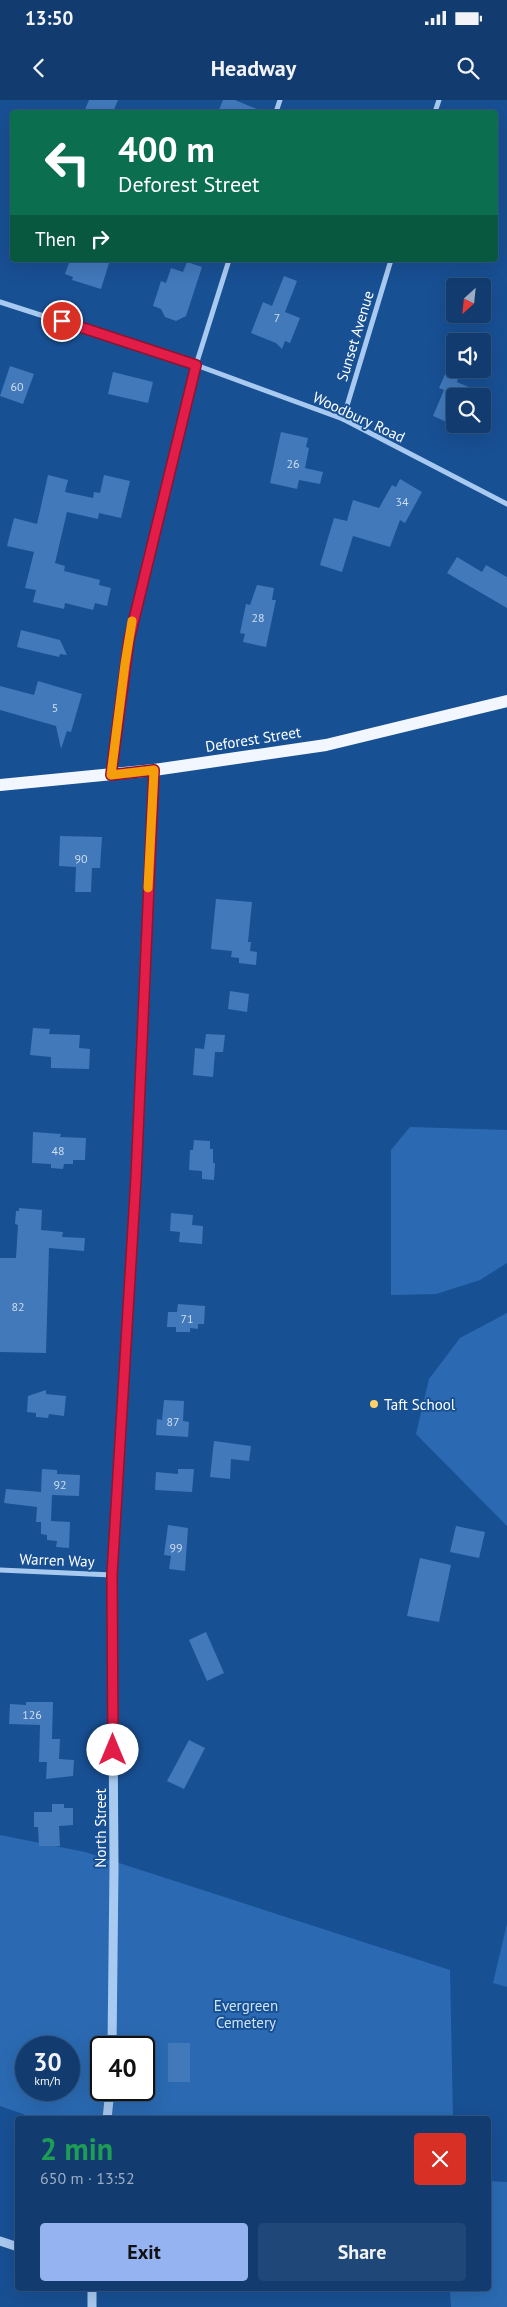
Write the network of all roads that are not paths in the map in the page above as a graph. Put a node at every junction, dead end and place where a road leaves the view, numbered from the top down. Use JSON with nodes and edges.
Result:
{"nodes":[{"id":1,"x":228,"y":262,"type":"edge"},
{"id":2,"x":390,"y":262,"type":"edge"},
{"id":3,"x":0,"y":302,"type":"edge"},
{"id":4,"x":196,"y":365,"type":"junction"},
{"id":5,"x":343,"y":419,"type":"junction"},
{"id":6,"x":507,"y":504,"type":"edge"},
{"id":7,"x":507,"y":701,"type":"edge"},
{"id":8,"x":154,"y":770,"type":"junction"},
{"id":9,"x":111,"y":775,"type":"junction"},
{"id":10,"x":0,"y":785,"type":"edge"},
{"id":11,"x":0,"y":1570,"type":"edge"},
{"id":12,"x":112,"y":1575,"type":"junction"},
{"id":13,"x":112,"y":2036,"type":"edge"},
{"id":14,"x":109,"y":2101,"type":"edge"},
{"id":15,"x":107,"y":2116,"type":"edge"},
{"id":16,"x":0,"y":2241,"type":"edge"},
{"id":17,"x":15,"y":2246,"type":"edge"},
{"id":18,"x":92,"y":2291,"type":"edge"},
{"id":19,"x":92,"y":2307,"type":"edge"}],
"edges":[{"from":1,"to":4,"type":"street"},
{"from":2,"to":5,"type":"street","name":"Sunset Avenue"},
{"from":3,"to":4,"type":"street","name":"Woodbury Road"},
{"from":4,"to":5,"type":"street","name":"Woodbury Road"},
{"from":4,"to":9,"type":"street"},
{"from":5,"to":6,"type":"street","name":"Woodbury Road"},
{"from":7,"to":8,"type":"main road","name":"Deforest Street"},
{"from":8,"to":9,"type":"main road","name":"Deforest Street"},
{"from":8,"to":12,"type":"street","name":"North Street"},
{"from":9,"to":10,"type":"main road","name":"Deforest Street"},
{"from":11,"to":12,"type":"street","name":"Warren Way"},
{"from":12,"to":13,"type":"street","name":"North Street"},
{"from":14,"to":15,"type":"street"},
{"from":16,"to":17,"type":"street"},
{"from":18,"to":19,"type":"street"}]}
